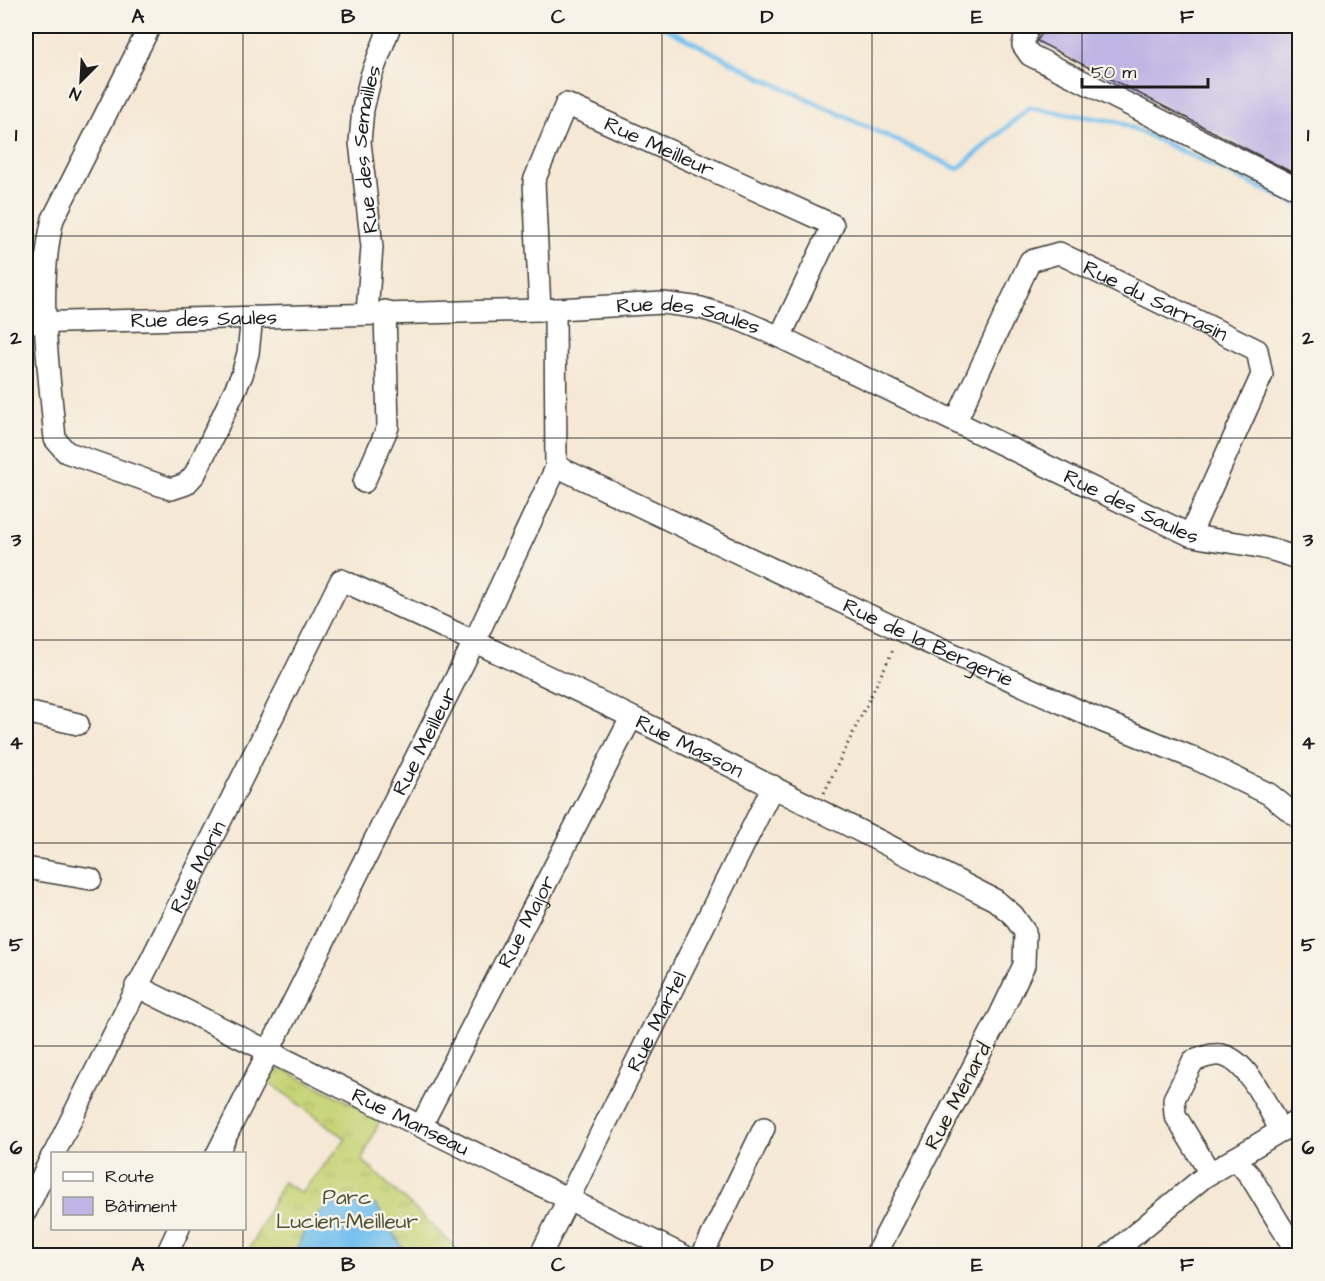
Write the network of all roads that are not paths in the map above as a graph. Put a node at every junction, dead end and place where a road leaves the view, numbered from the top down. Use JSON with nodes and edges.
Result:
{"nodes":[{"id":1,"x":150,"y":26,"type":"edge"},
{"id":2,"x":390,"y":26,"type":"edge"},
{"id":3,"x":1028,"y":26,"type":"edge"},
{"id":4,"x":1299,"y":190,"type":"edge"},
{"id":5,"x":547,"y":309,"type":"junction"},
{"id":6,"x":379,"y":312,"type":"junction"},
{"id":7,"x":252,"y":317,"type":"junction"},
{"id":8,"x":35,"y":322,"type":"edge"},
{"id":9,"x":780,"y":337,"type":"junction"},
{"id":10,"x":956,"y":421,"type":"junction"},
{"id":11,"x":556,"y":466,"type":"junction"},
{"id":12,"x":364,"y":482,"type":"dead end"},
{"id":13,"x":1190,"y":535,"type":"junction"},
{"id":14,"x":1299,"y":560,"type":"edge"},
{"id":15,"x":341,"y":580,"type":"joint"},
{"id":16,"x":475,"y":640,"type":"junction"},
{"id":17,"x":26,"y":712,"type":"edge"},
{"id":18,"x":631,"y":718,"type":"junction"},
{"id":19,"x":78,"y":724,"type":"dead end"},
{"id":20,"x":774,"y":786,"type":"junction"},
{"id":21,"x":1299,"y":819,"type":"edge"},
{"id":22,"x":26,"y":868,"type":"edge"},
{"id":23,"x":91,"y":879,"type":"dead end"},
{"id":24,"x":1025,"y":932,"type":"joint"},
{"id":25,"x":136,"y":986,"type":"junction"},
{"id":26,"x":269,"y":1051,"type":"junction"},
{"id":27,"x":1299,"y":1119,"type":"edge"},
{"id":28,"x":421,"y":1126,"type":"junction"},
{"id":29,"x":764,"y":1128,"type":"dead end"},
{"id":30,"x":1281,"y":1131,"type":"junction"},
{"id":31,"x":54,"y":1152,"type":"edge"},
{"id":32,"x":218,"y":1152,"type":"edge"},
{"id":33,"x":1235,"y":1158,"type":"junction"},
{"id":34,"x":51,"y":1159,"type":"edge"},
{"id":35,"x":1210,"y":1173,"type":"junction"},
{"id":36,"x":570,"y":1199,"type":"junction"},
{"id":37,"x":26,"y":1211,"type":"edge"},
{"id":38,"x":178,"y":1230,"type":"edge"},
{"id":39,"x":166,"y":1256,"type":"edge"},
{"id":40,"x":540,"y":1256,"type":"edge"},
{"id":41,"x":684,"y":1256,"type":"edge"},
{"id":42,"x":702,"y":1256,"type":"edge"},
{"id":43,"x":875,"y":1256,"type":"edge"},
{"id":44,"x":1109,"y":1256,"type":"edge"},
{"id":45,"x":1299,"y":1256,"type":"edge"}],
"edges":[{"from":1,"to":8,"type":"street"},
{"from":2,"to":6,"type":"street","name":"Rue des Semailles"},
{"from":3,"to":4,"type":"street"},
{"from":5,"to":6,"type":"street","name":"Rue des Saules"},
{"from":5,"to":9,"type":"street","name":"Rue des Saules"},
{"from":5,"to":9,"type":"street","name":"Rue Meilleur"},
{"from":5,"to":11,"type":"street","name":"Rue Meilleur"},
{"from":6,"to":7,"type":"street","name":"Rue des Saules"},
{"from":6,"to":12,"type":"street","name":"Rue des Semailles"},
{"from":7,"to":8,"type":"street","name":"Rue des Saules"},
{"from":7,"to":8,"type":"street"},
{"from":9,"to":10,"type":"street","name":"Rue des Saules"},
{"from":10,"to":13,"type":"street","name":"Rue des Saules"},
{"from":10,"to":13,"type":"street","name":"Rue du Sarrasin"},
{"from":11,"to":16,"type":"street","name":"Rue Meilleur"},
{"from":11,"to":21,"type":"street","name":"Rue de la Bergerie"},
{"from":13,"to":14,"type":"street","name":"Rue des Saules"},
{"from":15,"to":16,"type":"street","name":"Rue Masson"},
{"from":15,"to":25,"type":"street","name":"Rue Morin"},
{"from":16,"to":18,"type":"street","name":"Rue Masson"},
{"from":16,"to":26,"type":"street","name":"Rue Meilleur"},
{"from":17,"to":19,"type":"street"},
{"from":18,"to":20,"type":"street","name":"Rue Masson"},
{"from":18,"to":28,"type":"street","name":"Rue Major"},
{"from":20,"to":24,"type":"street","name":"Rue Masson"},
{"from":20,"to":36,"type":"street","name":"Rue Martel"},
{"from":22,"to":23,"type":"street"},
{"from":24,"to":43,"type":"street","name":"Rue Ménard"},
{"from":25,"to":26,"type":"street","name":"Rue Manseau"},
{"from":25,"to":31,"type":"street","name":"Rue Morin"},
{"from":26,"to":28,"type":"street","name":"Rue Manseau"},
{"from":26,"to":32,"type":"street","name":"Rue Meilleur"},
{"from":27,"to":30,"type":"street"},
{"from":28,"to":36,"type":"street","name":"Rue Manseau"},
{"from":29,"to":42,"type":"street"},
{"from":30,"to":33,"type":"street"},
{"from":30,"to":35,"type":"street"},
{"from":33,"to":35,"type":"street"},
{"from":33,"to":45,"type":"street"},
{"from":34,"to":37,"type":"street","name":"Rue Morin"},
{"from":35,"to":44,"type":"street"},
{"from":36,"to":40,"type":"street","name":"Rue Martel"},
{"from":36,"to":41,"type":"street","name":"Rue Manseau"},
{"from":38,"to":39,"type":"street"}]}
